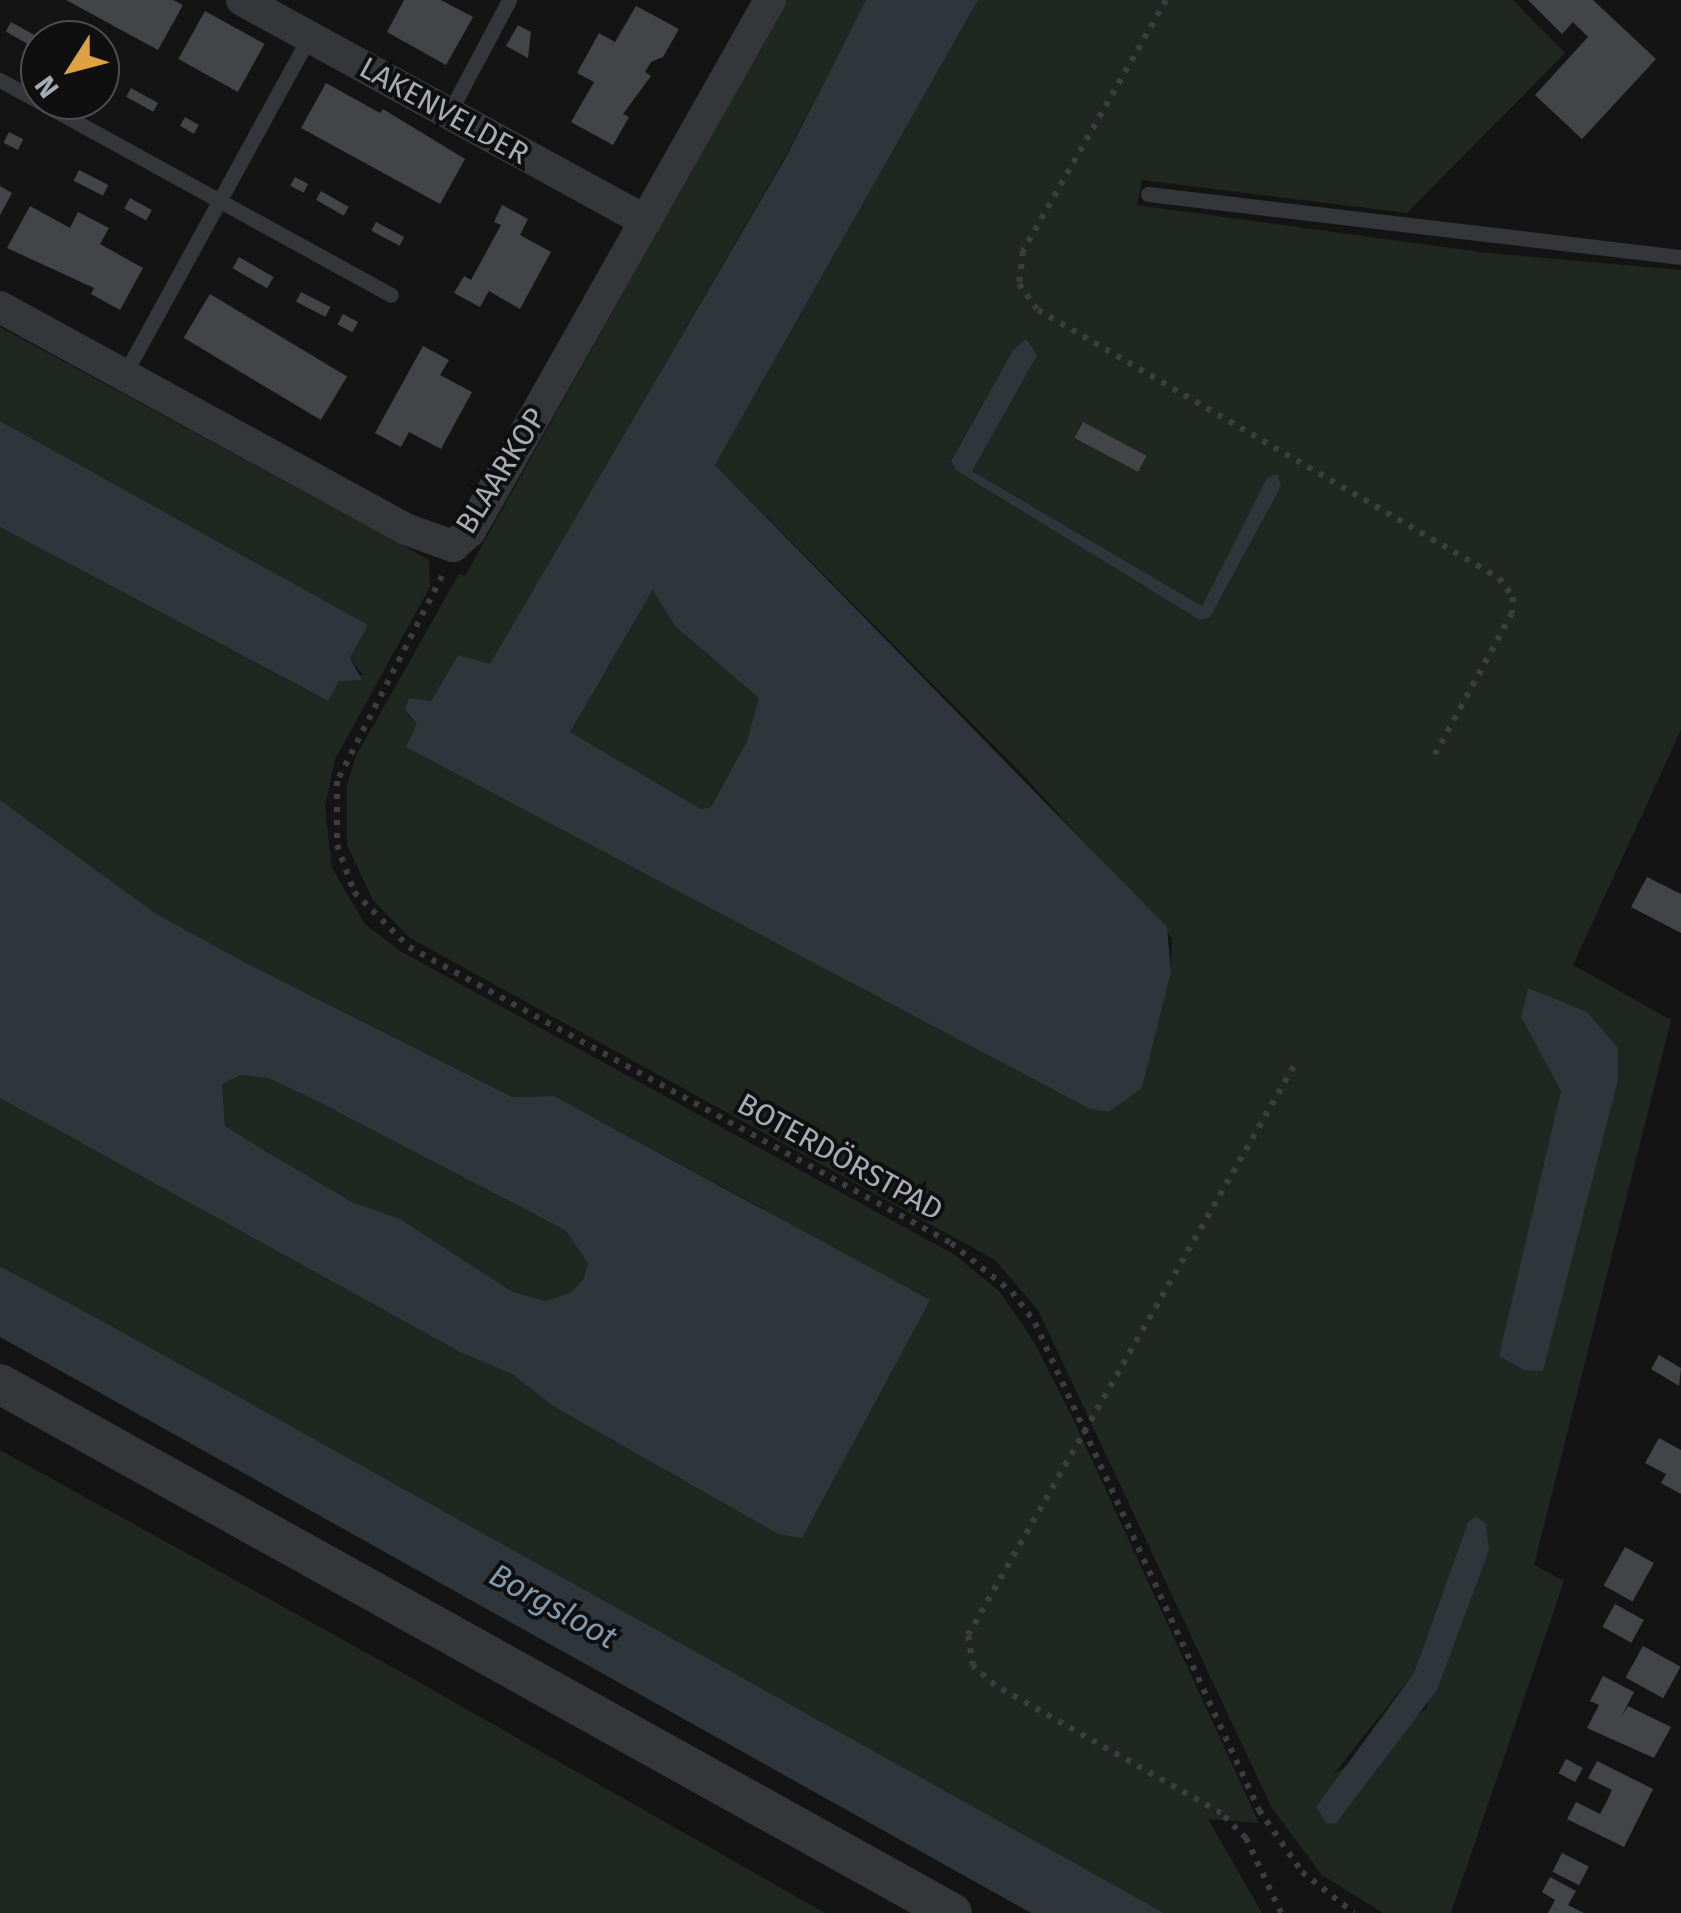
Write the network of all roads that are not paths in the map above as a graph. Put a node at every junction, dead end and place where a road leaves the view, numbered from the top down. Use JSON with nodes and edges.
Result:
{"nodes":[{"id":1,"x":242,"y":0,"type":"edge"},
{"id":2,"x":509,"y":0,"type":"edge"},
{"id":3,"x":770,"y":0,"type":"edge"},
{"id":4,"x":309,"y":36,"type":"junction"},
{"id":5,"x":0,"y":80,"type":"edge"},
{"id":6,"x":449,"y":113,"type":"junction"},
{"id":7,"x":1148,"y":194,"type":"dead end"},
{"id":8,"x":220,"y":200,"type":"junction"},
{"id":9,"x":646,"y":221,"type":"junction"},
{"id":10,"x":1681,"y":258,"type":"edge"},
{"id":11,"x":391,"y":294,"type":"dead end"},
{"id":12,"x":0,"y":307,"type":"edge"},
{"id":13,"x":124,"y":375,"type":"junction"},
{"id":14,"x":0,"y":1384,"type":"edge"},
{"id":15,"x":952,"y":1913,"type":"edge"}],
"edges":[{"from":1,"to":4,"type":"street","name":"LAKENVELDER"},
{"from":2,"to":6,"type":"lane"},
{"from":3,"to":9,"type":"street","name":"BLAARKOP"},
{"from":4,"to":6,"type":"street","name":"LAKENVELDER"},
{"from":4,"to":8,"type":"lane"},
{"from":5,"to":8,"type":"lane"},
{"from":6,"to":9,"type":"street","name":"LAKENVELDER"},
{"from":7,"to":10,"type":"lane"},
{"from":8,"to":11,"type":"lane"},
{"from":8,"to":13,"type":"lane"},
{"from":9,"to":13,"type":"street","name":"BLAARKOP"},
{"from":12,"to":13,"type":"street","name":"BLAARKOP"},
{"from":14,"to":15,"type":"street"}]}
